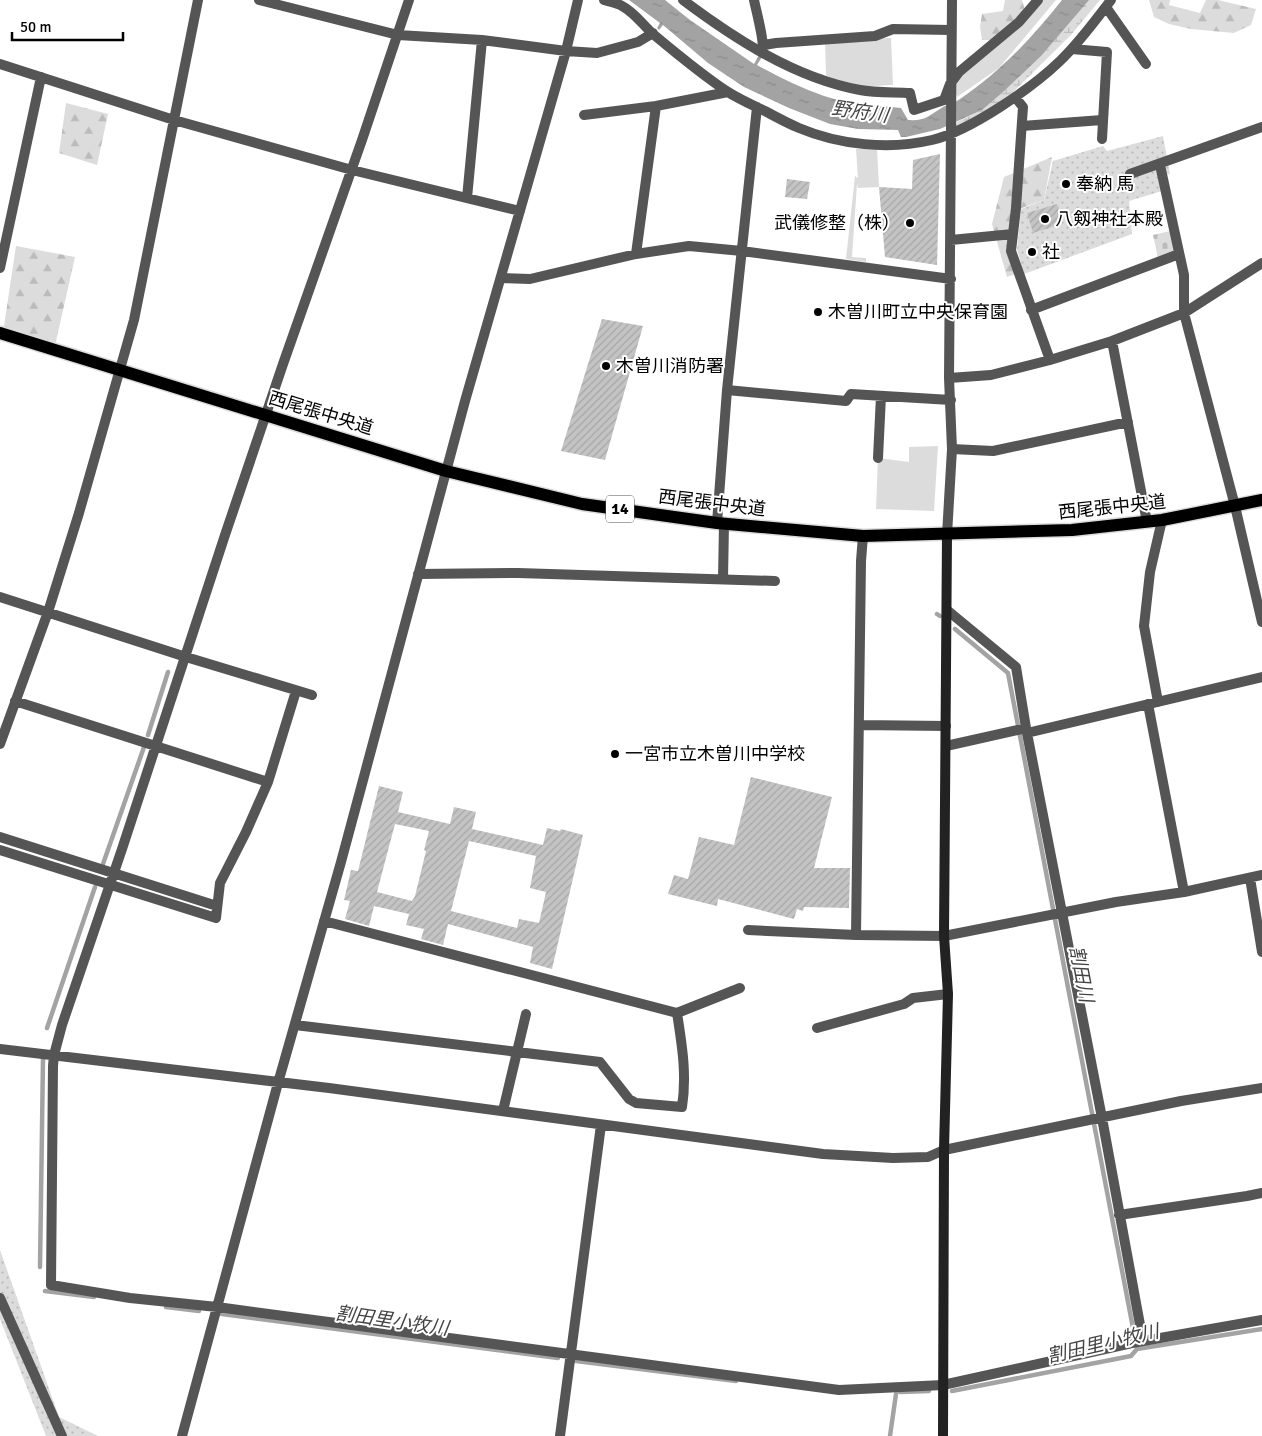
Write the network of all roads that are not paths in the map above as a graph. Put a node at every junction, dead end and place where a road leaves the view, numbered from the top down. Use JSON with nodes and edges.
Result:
{"nodes":[{"id":1,"x":198,"y":0,"type":"edge"},
{"id":2,"x":259,"y":0,"type":"edge"},
{"id":3,"x":409,"y":0,"type":"edge"},
{"id":4,"x":578,"y":0,"type":"edge"},
{"id":5,"x":604,"y":0,"type":"edge"},
{"id":6,"x":683,"y":0,"type":"edge"},
{"id":7,"x":754,"y":0,"type":"edge"},
{"id":8,"x":952,"y":0,"type":"edge"},
{"id":9,"x":1038,"y":0,"type":"edge"},
{"id":10,"x":1108,"y":3,"type":"edge"},
{"id":11,"x":951,"y":30,"type":"junction"},
{"id":12,"x":653,"y":33,"type":"junction"},
{"id":13,"x":398,"y":35,"type":"junction"},
{"id":14,"x":482,"y":40,"type":"junction"},
{"id":15,"x":1072,"y":48,"type":"junction"},
{"id":16,"x":762,"y":49,"type":"junction"},
{"id":17,"x":566,"y":51,"type":"junction"},
{"id":18,"x":0,"y":64,"type":"edge"},
{"id":19,"x":1146,"y":64,"type":"dead end"},
{"id":20,"x":41,"y":77,"type":"junction"},
{"id":21,"x":950,"y":84,"type":"junction"},
{"id":22,"x":728,"y":92,"type":"junction"},
{"id":23,"x":1014,"y":97,"type":"junction"},
{"id":24,"x":656,"y":106,"type":"junction"},
{"id":25,"x":757,"y":107,"type":"junction"},
{"id":26,"x":584,"y":115,"type":"dead end"},
{"id":27,"x":174,"y":120,"type":"junction"},
{"id":28,"x":1102,"y":120,"type":"junction"},
{"id":29,"x":1022,"y":126,"type":"junction"},
{"id":30,"x":1262,"y":127,"type":"edge"},
{"id":31,"x":952,"y":131,"type":"junction"},
{"id":32,"x":1102,"y":139,"type":"dead end"},
{"id":33,"x":1160,"y":165,"type":"junction"},
{"id":34,"x":352,"y":170,"type":"junction"},
{"id":35,"x":1130,"y":174,"type":"dead end"},
{"id":36,"x":467,"y":198,"type":"junction"},
{"id":37,"x":520,"y":211,"type":"junction"},
{"id":38,"x":1013,"y":234,"type":"junction"},
{"id":39,"x":951,"y":240,"type":"junction"},
{"id":40,"x":742,"y":251,"type":"junction"},
{"id":41,"x":636,"y":254,"type":"junction"},
{"id":42,"x":1179,"y":254,"type":"junction"},
{"id":43,"x":1262,"y":263,"type":"edge"},
{"id":44,"x":0,"y":268,"type":"edge"},
{"id":45,"x":502,"y":278,"type":"junction"},
{"id":46,"x":951,"y":279,"type":"junction"},
{"id":47,"x":1031,"y":310,"type":"junction"},
{"id":48,"x":1184,"y":313,"type":"junction"},
{"id":49,"x":1,"y":337,"type":"edge"},
{"id":50,"x":1112,"y":341,"type":"junction"},
{"id":51,"x":1050,"y":360,"type":"junction"},
{"id":52,"x":120,"y":371,"type":"junction"},
{"id":53,"x":950,"y":378,"type":"junction"},
{"id":54,"x":727,"y":390,"type":"junction"},
{"id":55,"x":880,"y":396,"type":"junction"},
{"id":56,"x":951,"y":400,"type":"junction"},
{"id":57,"x":266,"y":414,"type":"junction"},
{"id":58,"x":1128,"y":422,"type":"junction"},
{"id":59,"x":952,"y":449,"type":"junction"},
{"id":60,"x":878,"y":458,"type":"dead end"},
{"id":61,"x":446,"y":471,"type":"junction"},
{"id":62,"x":1262,"y":500,"type":"edge"},
{"id":63,"x":1235,"y":506,"type":"junction"},
{"id":64,"x":1162,"y":520,"type":"junction"},
{"id":65,"x":1147,"y":522,"type":"junction"},
{"id":66,"x":720,"y":523,"type":"junction"},
{"id":67,"x":947,"y":534,"type":"junction"},
{"id":68,"x":863,"y":536,"type":"junction"},
{"id":69,"x":418,"y":574,"type":"junction"},
{"id":70,"x":723,"y":579,"type":"junction"},
{"id":71,"x":775,"y":581,"type":"dead end"},
{"id":72,"x":0,"y":597,"type":"edge"},
{"id":73,"x":947,"y":610,"type":"junction"},
{"id":74,"x":48,"y":612,"type":"junction"},
{"id":75,"x":1262,"y":622,"type":"edge"},
{"id":76,"x":186,"y":657,"type":"junction"},
{"id":77,"x":1262,"y":677,"type":"edge"},
{"id":78,"x":296,"y":690,"type":"junction"},
{"id":79,"x":312,"y":695,"type":"dead end"},
{"id":80,"x":15,"y":701,"type":"junction"},
{"id":81,"x":1153,"y":703,"type":"junction"},
{"id":82,"x":859,"y":725,"type":"junction"},
{"id":83,"x":946,"y":726,"type":"junction"},
{"id":84,"x":1022,"y":730,"type":"junction"},
{"id":85,"x":0,"y":744,"type":"edge"},
{"id":86,"x":946,"y":746,"type":"junction"},
{"id":87,"x":156,"y":747,"type":"junction"},
{"id":88,"x":268,"y":782,"type":"junction"},
{"id":89,"x":0,"y":838,"type":"edge"},
{"id":90,"x":0,"y":850,"type":"edge"},
{"id":91,"x":114,"y":874,"type":"junction"},
{"id":92,"x":1262,"y":875,"type":"edge"},
{"id":93,"x":1250,"y":878,"type":"junction"},
{"id":94,"x":110,"y":885,"type":"junction"},
{"id":95,"x":1184,"y":892,"type":"junction"},
{"id":96,"x":217,"y":906,"type":"junction"},
{"id":97,"x":1057,"y":913,"type":"junction"},
{"id":98,"x":324,"y":921,"type":"junction"},
{"id":99,"x":748,"y":930,"type":"dead end"},
{"id":100,"x":856,"y":936,"type":"junction"},
{"id":101,"x":944,"y":936,"type":"junction"},
{"id":102,"x":1262,"y":952,"type":"edge"},
{"id":103,"x":740,"y":988,"type":"dead end"},
{"id":104,"x":948,"y":994,"type":"junction"},
{"id":105,"x":677,"y":1013,"type":"junction"},
{"id":106,"x":526,"y":1014,"type":"dead end"},
{"id":107,"x":295,"y":1025,"type":"junction"},
{"id":108,"x":817,"y":1028,"type":"dead end"},
{"id":109,"x":0,"y":1049,"type":"edge"},
{"id":110,"x":517,"y":1053,"type":"junction"},
{"id":111,"x":54,"y":1055,"type":"junction"},
{"id":112,"x":278,"y":1083,"type":"junction"},
{"id":113,"x":1262,"y":1088,"type":"edge"},
{"id":114,"x":503,"y":1111,"type":"junction"},
{"id":115,"x":1097,"y":1119,"type":"junction"},
{"id":116,"x":601,"y":1125,"type":"junction"},
{"id":117,"x":944,"y":1150,"type":"junction"},
{"id":118,"x":1262,"y":1193,"type":"edge"},
{"id":119,"x":1119,"y":1214,"type":"junction"},
{"id":120,"x":0,"y":1298,"type":"edge"},
{"id":121,"x":217,"y":1307,"type":"junction"},
{"id":122,"x":1262,"y":1320,"type":"edge"},
{"id":123,"x":1138,"y":1342,"type":"junction"},
{"id":124,"x":570,"y":1355,"type":"junction"},
{"id":125,"x":943,"y":1385,"type":"junction"},
{"id":126,"x":62,"y":1436,"type":"edge"},
{"id":127,"x":182,"y":1436,"type":"edge"},
{"id":128,"x":560,"y":1436,"type":"edge"},
{"id":129,"x":943,"y":1436,"type":"edge"}],
"edges":[{"from":1,"to":27,"type":"street"},
{"from":2,"to":13,"type":"street"},
{"from":3,"to":13,"type":"street"},
{"from":4,"to":17,"type":"street"},
{"from":5,"to":12,"type":"street"},
{"from":6,"to":16,"type":"street"},
{"from":7,"to":16,"type":"street"},
{"from":8,"to":11,"type":"street"},
{"from":9,"to":21,"type":"street"},
{"from":10,"to":15,"type":"street"},
{"from":10,"to":19,"type":"street"},
{"from":11,"to":16,"type":"street"},
{"from":11,"to":21,"type":"street"},
{"from":12,"to":17,"type":"street"},
{"from":12,"to":22,"type":"street"},
{"from":13,"to":14,"type":"street"},
{"from":13,"to":34,"type":"street"},
{"from":14,"to":17,"type":"street"},
{"from":14,"to":36,"type":"street"},
{"from":15,"to":23,"type":"street"},
{"from":15,"to":28,"type":"street"},
{"from":16,"to":21,"type":"street"},
{"from":17,"to":37,"type":"street"},
{"from":18,"to":20,"type":"street"},
{"from":20,"to":27,"type":"street"},
{"from":20,"to":44,"type":"street"},
{"from":21,"to":31,"type":"street"},
{"from":22,"to":24,"type":"street"},
{"from":22,"to":25,"type":"street"},
{"from":23,"to":29,"type":"street"},
{"from":23,"to":31,"type":"street"},
{"from":24,"to":26,"type":"street"},
{"from":24,"to":41,"type":"street"},
{"from":25,"to":31,"type":"street"},
{"from":25,"to":40,"type":"street"},
{"from":27,"to":34,"type":"street"},
{"from":27,"to":52,"type":"street"},
{"from":28,"to":29,"type":"street"},
{"from":28,"to":32,"type":"street"},
{"from":29,"to":38,"type":"street"},
{"from":30,"to":33,"type":"street"},
{"from":31,"to":39,"type":"street"},
{"from":33,"to":35,"type":"street"},
{"from":33,"to":42,"type":"street"},
{"from":34,"to":36,"type":"street"},
{"from":34,"to":57,"type":"street"},
{"from":36,"to":37,"type":"street"},
{"from":37,"to":45,"type":"street"},
{"from":38,"to":39,"type":"street"},
{"from":38,"to":47,"type":"street"},
{"from":39,"to":46,"type":"street"},
{"from":40,"to":41,"type":"street"},
{"from":40,"to":46,"type":"street"},
{"from":40,"to":54,"type":"street"},
{"from":41,"to":45,"type":"street"},
{"from":42,"to":47,"type":"street"},
{"from":42,"to":48,"type":"street"},
{"from":43,"to":48,"type":"street"},
{"from":45,"to":61,"type":"street"},
{"from":46,"to":53,"type":"street"},
{"from":47,"to":51,"type":"street"},
{"from":48,"to":50,"type":"street"},
{"from":48,"to":63,"type":"street"},
{"from":49,"to":52,"type":"main road","name":"西尾張中央道","number":"14"},
{"from":50,"to":51,"type":"street"},
{"from":50,"to":58,"type":"street"},
{"from":51,"to":53,"type":"street"},
{"from":52,"to":57,"type":"main road","name":"西尾張中央道","number":"14"},
{"from":52,"to":74,"type":"street"},
{"from":53,"to":56,"type":"street"},
{"from":54,"to":55,"type":"street"},
{"from":54,"to":66,"type":"street"},
{"from":55,"to":56,"type":"street"},
{"from":55,"to":60,"type":"street"},
{"from":56,"to":59,"type":"street"},
{"from":57,"to":61,"type":"main road","name":"西尾張中央道","number":"14"},
{"from":57,"to":76,"type":"street"},
{"from":58,"to":59,"type":"street"},
{"from":58,"to":65,"type":"street"},
{"from":59,"to":67,"type":"street"},
{"from":61,"to":66,"type":"main road","name":"西尾張中央道","number":"14"},
{"from":61,"to":69,"type":"street"},
{"from":62,"to":63,"type":"main road","name":"西尾張中央道","number":"14"},
{"from":63,"to":64,"type":"main road","name":"西尾張中央道","number":"14"},
{"from":63,"to":75,"type":"street"},
{"from":64,"to":65,"type":"main road","name":"西尾張中央道","number":"14"},
{"from":64,"to":81,"type":"street"},
{"from":65,"to":67,"type":"main road","name":"西尾張中央道","number":"14"},
{"from":66,"to":68,"type":"main road","name":"西尾張中央道","number":"14"},
{"from":66,"to":70,"type":"street"},
{"from":67,"to":68,"type":"main road","name":"西尾張中央道","number":"14"},
{"from":67,"to":73,"type":"street"},
{"from":68,"to":82,"type":"street"},
{"from":69,"to":70,"type":"street"},
{"from":69,"to":98,"type":"street"},
{"from":70,"to":71,"type":"street"},
{"from":72,"to":74,"type":"street"},
{"from":73,"to":83,"type":"street"},
{"from":73,"to":84,"type":"street"},
{"from":74,"to":76,"type":"street"},
{"from":74,"to":80,"type":"street"},
{"from":76,"to":78,"type":"street"},
{"from":76,"to":87,"type":"street"},
{"from":77,"to":81,"type":"street"},
{"from":78,"to":79,"type":"street"},
{"from":78,"to":88,"type":"street"},
{"from":80,"to":85,"type":"street"},
{"from":80,"to":87,"type":"street"},
{"from":81,"to":84,"type":"street"},
{"from":81,"to":95,"type":"street"},
{"from":82,"to":83,"type":"street"},
{"from":82,"to":100,"type":"street"},
{"from":83,"to":86,"type":"street"},
{"from":84,"to":86,"type":"street"},
{"from":84,"to":97,"type":"street"},
{"from":86,"to":101,"type":"street"},
{"from":87,"to":88,"type":"street"},
{"from":87,"to":91,"type":"street"},
{"from":88,"to":96,"type":"street"},
{"from":89,"to":91,"type":"street"},
{"from":90,"to":94,"type":"street"},
{"from":91,"to":94,"type":"street"},
{"from":91,"to":96,"type":"street"},
{"from":92,"to":93,"type":"street"},
{"from":93,"to":95,"type":"street"},
{"from":93,"to":102,"type":"street"},
{"from":94,"to":96,"type":"street"},
{"from":94,"to":111,"type":"street"},
{"from":95,"to":97,"type":"street"},
{"from":97,"to":101,"type":"street"},
{"from":97,"to":115,"type":"street"},
{"from":98,"to":105,"type":"street"},
{"from":98,"to":107,"type":"street"},
{"from":99,"to":100,"type":"street"},
{"from":100,"to":101,"type":"street"},
{"from":101,"to":104,"type":"street"},
{"from":103,"to":105,"type":"street"},
{"from":104,"to":108,"type":"street"},
{"from":104,"to":117,"type":"street"},
{"from":105,"to":110,"type":"street"},
{"from":106,"to":110,"type":"street"},
{"from":107,"to":110,"type":"street"},
{"from":107,"to":112,"type":"street"},
{"from":109,"to":111,"type":"street"},
{"from":110,"to":114,"type":"street"},
{"from":111,"to":112,"type":"street"},
{"from":111,"to":121,"type":"street"},
{"from":112,"to":114,"type":"street"},
{"from":112,"to":121,"type":"street"},
{"from":113,"to":115,"type":"street"},
{"from":114,"to":116,"type":"street"},
{"from":115,"to":117,"type":"street"},
{"from":115,"to":119,"type":"street"},
{"from":116,"to":117,"type":"street"},
{"from":116,"to":124,"type":"street"},
{"from":117,"to":125,"type":"street"},
{"from":118,"to":119,"type":"street"},
{"from":119,"to":123,"type":"street"},
{"from":120,"to":126,"type":"street"},
{"from":121,"to":124,"type":"street"},
{"from":121,"to":127,"type":"street"},
{"from":122,"to":123,"type":"street"},
{"from":123,"to":125,"type":"street"},
{"from":124,"to":125,"type":"street"},
{"from":124,"to":128,"type":"street"},
{"from":125,"to":129,"type":"street"}]}
